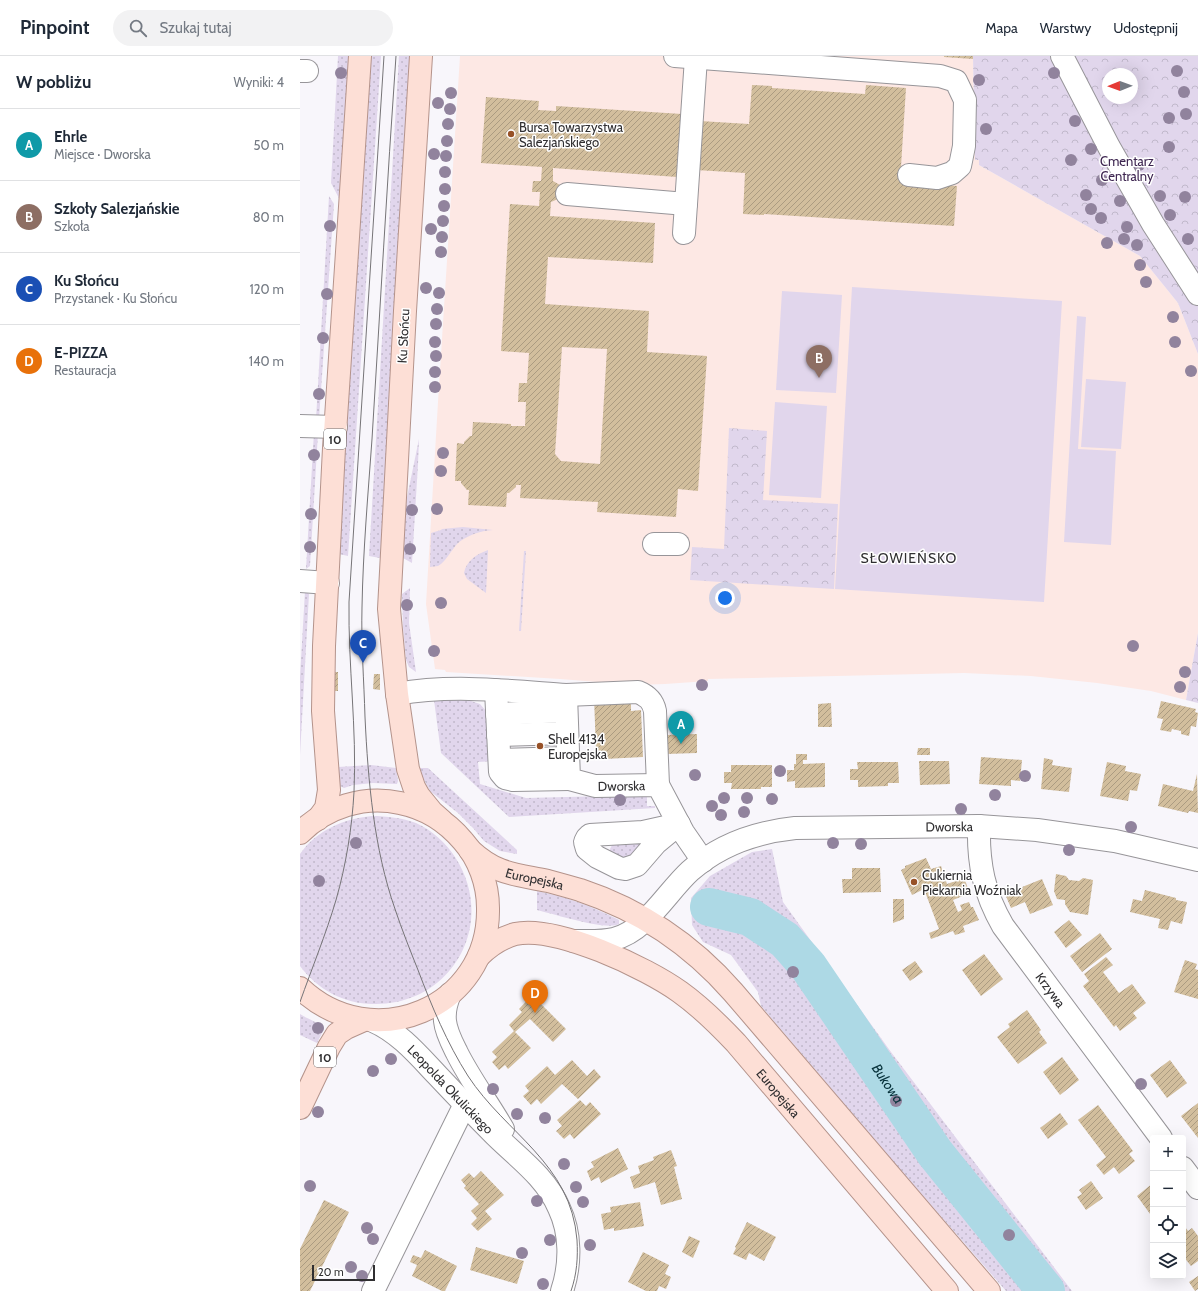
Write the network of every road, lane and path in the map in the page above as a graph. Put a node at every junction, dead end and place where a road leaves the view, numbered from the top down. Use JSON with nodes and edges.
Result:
{"nodes":[{"id":1,"x":360,"y":56,"type":"edge"},
{"id":2,"x":421,"y":56,"type":"edge"},
{"id":3,"x":1062,"y":56,"type":"edge"},
{"id":4,"x":686,"y":57,"type":"edge"},
{"id":5,"x":909,"y":175,"type":"dead end"},
{"id":6,"x":566,"y":194,"type":"dead end"},
{"id":7,"x":686,"y":204,"type":"junction"},
{"id":8,"x":684,"y":233,"type":"dead end"},
{"id":9,"x":1198,"y":294,"type":"edge"},
{"id":10,"x":300,"y":426,"type":"edge"},
{"id":11,"x":336,"y":427,"type":"junction"},
{"id":12,"x":654,"y":544,"type":"dead end"},
{"id":13,"x":678,"y":544,"type":"dead end"},
{"id":14,"x":300,"y":581,"type":"edge"},
{"id":15,"x":328,"y":582,"type":"junction"},
{"id":16,"x":496,"y":690,"type":"junction"},
{"id":17,"x":397,"y":694,"type":"junction"},
{"id":18,"x":566,"y":703,"type":"junction"},
{"id":19,"x":497,"y":714,"type":"junction"},
{"id":20,"x":567,"y":733,"type":"junction"},
{"id":21,"x":498,"y":735,"type":"junction"},
{"id":22,"x":568,"y":758,"type":"junction"},
{"id":23,"x":500,"y":760,"type":"junction"},
{"id":24,"x":569,"y":779,"type":"junction"},
{"id":25,"x":658,"y":785,"type":"junction"},
{"id":26,"x":441,"y":820,"type":"junction"},
{"id":27,"x":979,"y":826,"type":"junction"},
{"id":28,"x":305,"y":829,"type":"edge"},
{"id":29,"x":470,"y":850,"type":"junction"},
{"id":30,"x":1198,"y":860,"type":"edge"},
{"id":31,"x":703,"y":861,"type":"junction"},
{"id":32,"x":646,"y":920,"type":"junction"},
{"id":33,"x":573,"y":942,"type":"junction"},
{"id":34,"x":479,"y":956,"type":"junction"},
{"id":35,"x":300,"y":988,"type":"edge"},
{"id":36,"x":450,"y":994,"type":"junction"},
{"id":37,"x":369,"y":1021,"type":"junction"},
{"id":38,"x":465,"y":1104,"type":"junction"},
{"id":39,"x":300,"y":1108,"type":"edge"},
{"id":40,"x":1159,"y":1135,"type":"edge"},
{"id":41,"x":524,"y":1162,"type":"junction"},
{"id":42,"x":1185,"y":1171,"type":"edge"},
{"id":43,"x":1198,"y":1188,"type":"edge"},
{"id":44,"x":568,"y":1289,"type":"edge"},
{"id":45,"x":373,"y":1291,"type":"edge"},
{"id":46,"x":947,"y":1291,"type":"edge"},
{"id":47,"x":989,"y":1291,"type":"edge"}],
"edges":[{"from":1,"to":11,"type":"main road","number":"10"},
{"from":2,"to":17,"type":"main road","name":"Ku Słońcu","number":"10"},
{"from":3,"to":9,"type":"street"},
{"from":4,"to":5,"type":"street"},
{"from":4,"to":7,"type":"street"},
{"from":6,"to":7,"type":"street"},
{"from":7,"to":8,"type":"street"},
{"from":10,"to":11,"type":"street"},
{"from":11,"to":15,"type":"main road","number":"10"},
{"from":12,"to":13,"type":"street"},
{"from":14,"to":15,"type":"street"},
{"from":15,"to":28,"type":"main road","number":"10"},
{"from":16,"to":17,"type":"street"},
{"from":16,"to":18,"type":"street"},
{"from":16,"to":19,"type":"street","name":"Dworska"},
{"from":17,"to":26,"type":"main road","name":"Ku Słońcu","number":"10"},
{"from":18,"to":19,"type":"street"},
{"from":18,"to":20,"type":"street"},
{"from":18,"to":25,"type":"street"},
{"from":19,"to":21,"type":"street","name":"Dworska"},
{"from":20,"to":21,"type":"street"},
{"from":20,"to":22,"type":"street"},
{"from":21,"to":23,"type":"street","name":"Dworska"},
{"from":22,"to":23,"type":"street"},
{"from":22,"to":24,"type":"street"},
{"from":23,"to":24,"type":"street","name":"Dworska"},
{"from":24,"to":25,"type":"street","name":"Dworska"},
{"from":25,"to":31,"type":"street","name":"Dworska"},
{"from":26,"to":28,"type":"main road"},
{"from":26,"to":29,"type":"main road","number":"10"},
{"from":27,"to":30,"type":"street","name":"Dworska"},
{"from":27,"to":31,"type":"street","name":"Dworska"},
{"from":27,"to":40,"type":"street","name":"Krzywa"},
{"from":29,"to":32,"type":"main road","name":"Europejska"},
{"from":29,"to":34,"type":"main road","number":"10"},
{"from":31,"to":32,"type":"street","name":"Dworska"},
{"from":32,"to":33,"type":"street","name":"Europejska"},
{"from":32,"to":47,"type":"main road","name":"Europejska"},
{"from":33,"to":34,"type":"main road","name":"Europejska"},
{"from":33,"to":46,"type":"main road","name":"Europejska"},
{"from":34,"to":36,"type":"main road","number":"10"},
{"from":35,"to":37,"type":"main road"},
{"from":36,"to":37,"type":"main road","number":"10"},
{"from":36,"to":41,"type":"street","name":"Leopolda Okulickiego"},
{"from":37,"to":38,"type":"street","name":"Leopolda Okulickiego"},
{"from":37,"to":39,"type":"main road","number":"10"},
{"from":38,"to":41,"type":"street","name":"Leopolda Okulickiego"},
{"from":38,"to":45,"type":"street"},
{"from":41,"to":44,"type":"street","name":"Leopolda Okulickiego"},
{"from":42,"to":43,"type":"street"}]}
